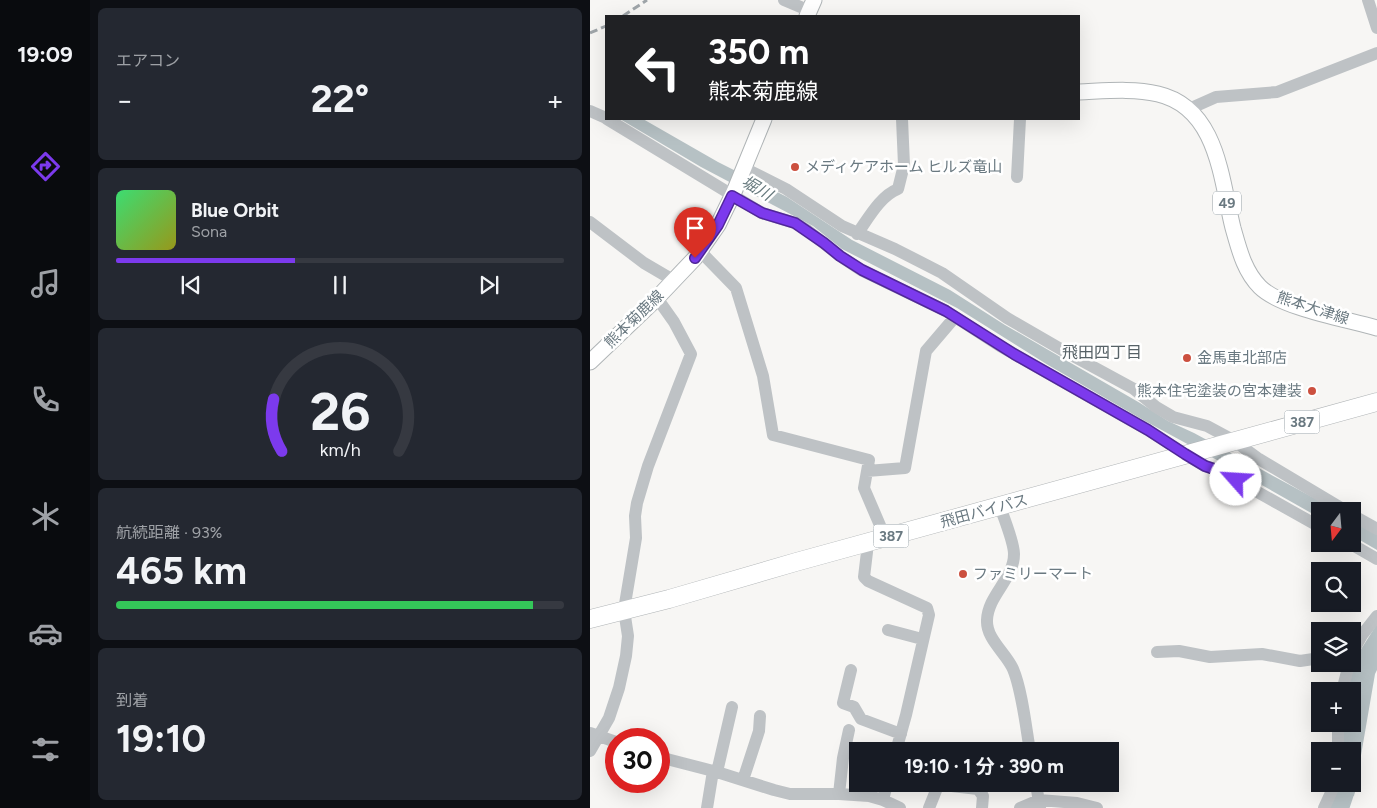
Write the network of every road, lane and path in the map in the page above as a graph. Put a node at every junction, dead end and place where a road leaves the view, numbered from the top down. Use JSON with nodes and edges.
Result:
{"nodes":[{"id":1,"x":784,"y":0,"type":"edge"},
{"id":2,"x":1368,"y":0,"type":"edge"},
{"id":3,"x":811,"y":9,"type":"edge"},
{"id":4,"x":1377,"y":28,"type":"edge"},
{"id":5,"x":1377,"y":53,"type":"edge"},
{"id":6,"x":1080,"y":92,"type":"edge"},
{"id":7,"x":1189,"y":109,"type":"junction"},
{"id":8,"x":590,"y":110,"type":"edge"},
{"id":9,"x":605,"y":117,"type":"edge"},
{"id":10,"x":610,"y":120,"type":"edge"},
{"id":11,"x":764,"y":120,"type":"edge"},
{"id":12,"x":902,"y":120,"type":"edge"},
{"id":13,"x":1020,"y":120,"type":"edge"},
{"id":14,"x":744,"y":169,"type":"junction"},
{"id":15,"x":1017,"y":176,"type":"dead end"},
{"id":16,"x":733,"y":194,"type":"junction"},
{"id":17,"x":590,"y":222,"type":"edge"},
{"id":18,"x":857,"y":234,"type":"junction"},
{"id":19,"x":700,"y":251,"type":"junction"},
{"id":20,"x":673,"y":280,"type":"junction"},
{"id":21,"x":657,"y":298,"type":"junction"},
{"id":22,"x":955,"y":317,"type":"junction"},
{"id":23,"x":1377,"y":328,"type":"edge"},
{"id":24,"x":590,"y":362,"type":"edge"},
{"id":25,"x":1377,"y":402,"type":"edge"},
{"id":26,"x":1230,"y":441,"type":"junction"},
{"id":27,"x":1188,"y":453,"type":"junction"},
{"id":28,"x":867,"y":471,"type":"junction"},
{"id":29,"x":1331,"y":502,"type":"edge"},
{"id":30,"x":1000,"y":506,"type":"junction"},
{"id":31,"x":1361,"y":520,"type":"edge"},
{"id":32,"x":1311,"y":522,"type":"edge"},
{"id":33,"x":1377,"y":529,"type":"edge"},
{"id":34,"x":885,"y":537,"type":"junction"},
{"id":35,"x":867,"y":542,"type":"junction"},
{"id":36,"x":1361,"y":550,"type":"edge"},
{"id":37,"x":1377,"y":559,"type":"edge"},
{"id":38,"x":624,"y":610,"type":"junction"},
{"id":39,"x":1377,"y":616,"type":"edge"},
{"id":40,"x":590,"y":619,"type":"edge"},
{"id":41,"x":888,"y":630,"type":"dead end"},
{"id":42,"x":1361,"y":637,"type":"edge"},
{"id":43,"x":922,"y":639,"type":"junction"},
{"id":44,"x":1157,"y":652,"type":"dead end"},
{"id":45,"x":1311,"y":659,"type":"edge"},
{"id":46,"x":851,"y":670,"type":"dead end"},
{"id":47,"x":732,"y":707,"type":"dead end"},
{"id":48,"x":760,"y":716,"type":"dead end"},
{"id":49,"x":849,"y":730,"type":"dead end"},
{"id":50,"x":595,"y":734,"type":"edge"},
{"id":51,"x":901,"y":734,"type":"junction"},
{"id":52,"x":899,"y":742,"type":"edge"},
{"id":53,"x":1028,"y":742,"type":"edge"},
{"id":54,"x":590,"y":751,"type":"edge"},
{"id":55,"x":670,"y":760,"type":"edge"},
{"id":56,"x":715,"y":772,"type":"junction"},
{"id":57,"x":743,"y":780,"type":"junction"},
{"id":58,"x":885,"y":792,"type":"edge"},
{"id":59,"x":1331,"y":792,"type":"edge"},
{"id":60,"x":839,"y":794,"type":"junction"},
{"id":61,"x":883,"y":800,"type":"junction"},
{"id":62,"x":1039,"y":804,"type":"edge"},
{"id":63,"x":707,"y":808,"type":"edge"},
{"id":64,"x":900,"y":808,"type":"edge"},
{"id":65,"x":929,"y":808,"type":"edge"},
{"id":66,"x":982,"y":808,"type":"edge"},
{"id":67,"x":1020,"y":808,"type":"edge"},
{"id":68,"x":1097,"y":808,"type":"edge"},
{"id":69,"x":1324,"y":808,"type":"edge"}],
"edges":[{"from":1,"to":3,"type":"street"},
{"from":2,"to":4,"type":"street"},
{"from":5,"to":7,"type":"street"},
{"from":6,"to":7,"type":"main road","name":"熊本大津線","number":"49"},
{"from":7,"to":23,"type":"main road","name":"熊本大津線","number":"49"},
{"from":8,"to":9,"type":"street"},
{"from":10,"to":16,"type":"street"},
{"from":11,"to":14,"type":"main road","name":"熊本菊鹿線"},
{"from":12,"to":18,"type":"street"},
{"from":13,"to":15,"type":"street"},
{"from":14,"to":16,"type":"main road","name":"熊本菊鹿線"},
{"from":14,"to":18,"type":"street"},
{"from":16,"to":19,"type":"main road","name":"熊本菊鹿線"},
{"from":16,"to":22,"type":"street"},
{"from":17,"to":20,"type":"street"},
{"from":18,"to":26,"type":"street"},
{"from":19,"to":20,"type":"main road","name":"熊本菊鹿線"},
{"from":19,"to":28,"type":"street"},
{"from":20,"to":21,"type":"main road","name":"熊本菊鹿線"},
{"from":21,"to":24,"type":"main road","name":"熊本菊鹿線"},
{"from":21,"to":38,"type":"street"},
{"from":22,"to":27,"type":"street"},
{"from":22,"to":28,"type":"street"},
{"from":25,"to":26,"type":"highway","name":"飛田バイパス","number":"387"},
{"from":26,"to":27,"type":"highway","name":"飛田バイパス","number":"387"},
{"from":26,"to":29,"type":"street"},
{"from":27,"to":30,"type":"highway","name":"飛田バイパス","number":"387"},
{"from":27,"to":32,"type":"street"},
{"from":28,"to":34,"type":"street"},
{"from":30,"to":34,"type":"highway","name":"飛田バイパス","number":"387"},
{"from":30,"to":53,"type":"street"},
{"from":31,"to":33,"type":"street"},
{"from":34,"to":35,"type":"highway","name":"飛田バイパス","number":"387"},
{"from":35,"to":38,"type":"highway","name":"飛田バイパス","number":"387"},
{"from":35,"to":43,"type":"street"},
{"from":36,"to":37,"type":"street"},
{"from":38,"to":40,"type":"highway","name":"飛田バイパス","number":"387"},
{"from":38,"to":50,"type":"street"},
{"from":39,"to":42,"type":"street"},
{"from":41,"to":43,"type":"street"},
{"from":43,"to":51,"type":"street"},
{"from":44,"to":45,"type":"street"},
{"from":46,"to":51,"type":"street"},
{"from":47,"to":56,"type":"street"},
{"from":48,"to":57,"type":"street"},
{"from":49,"to":60,"type":"street"},
{"from":50,"to":54,"type":"street"},
{"from":51,"to":52,"type":"street"},
{"from":55,"to":56,"type":"street"},
{"from":56,"to":57,"type":"street"},
{"from":56,"to":63,"type":"street"},
{"from":57,"to":60,"type":"street"},
{"from":58,"to":61,"type":"street"},
{"from":59,"to":69,"type":"street"},
{"from":60,"to":61,"type":"street"},
{"from":61,"to":64,"type":"street"},
{"from":62,"to":67,"type":"street"},
{"from":62,"to":68,"type":"street"},
{"from":65,"to":66,"type":"street"}]}
